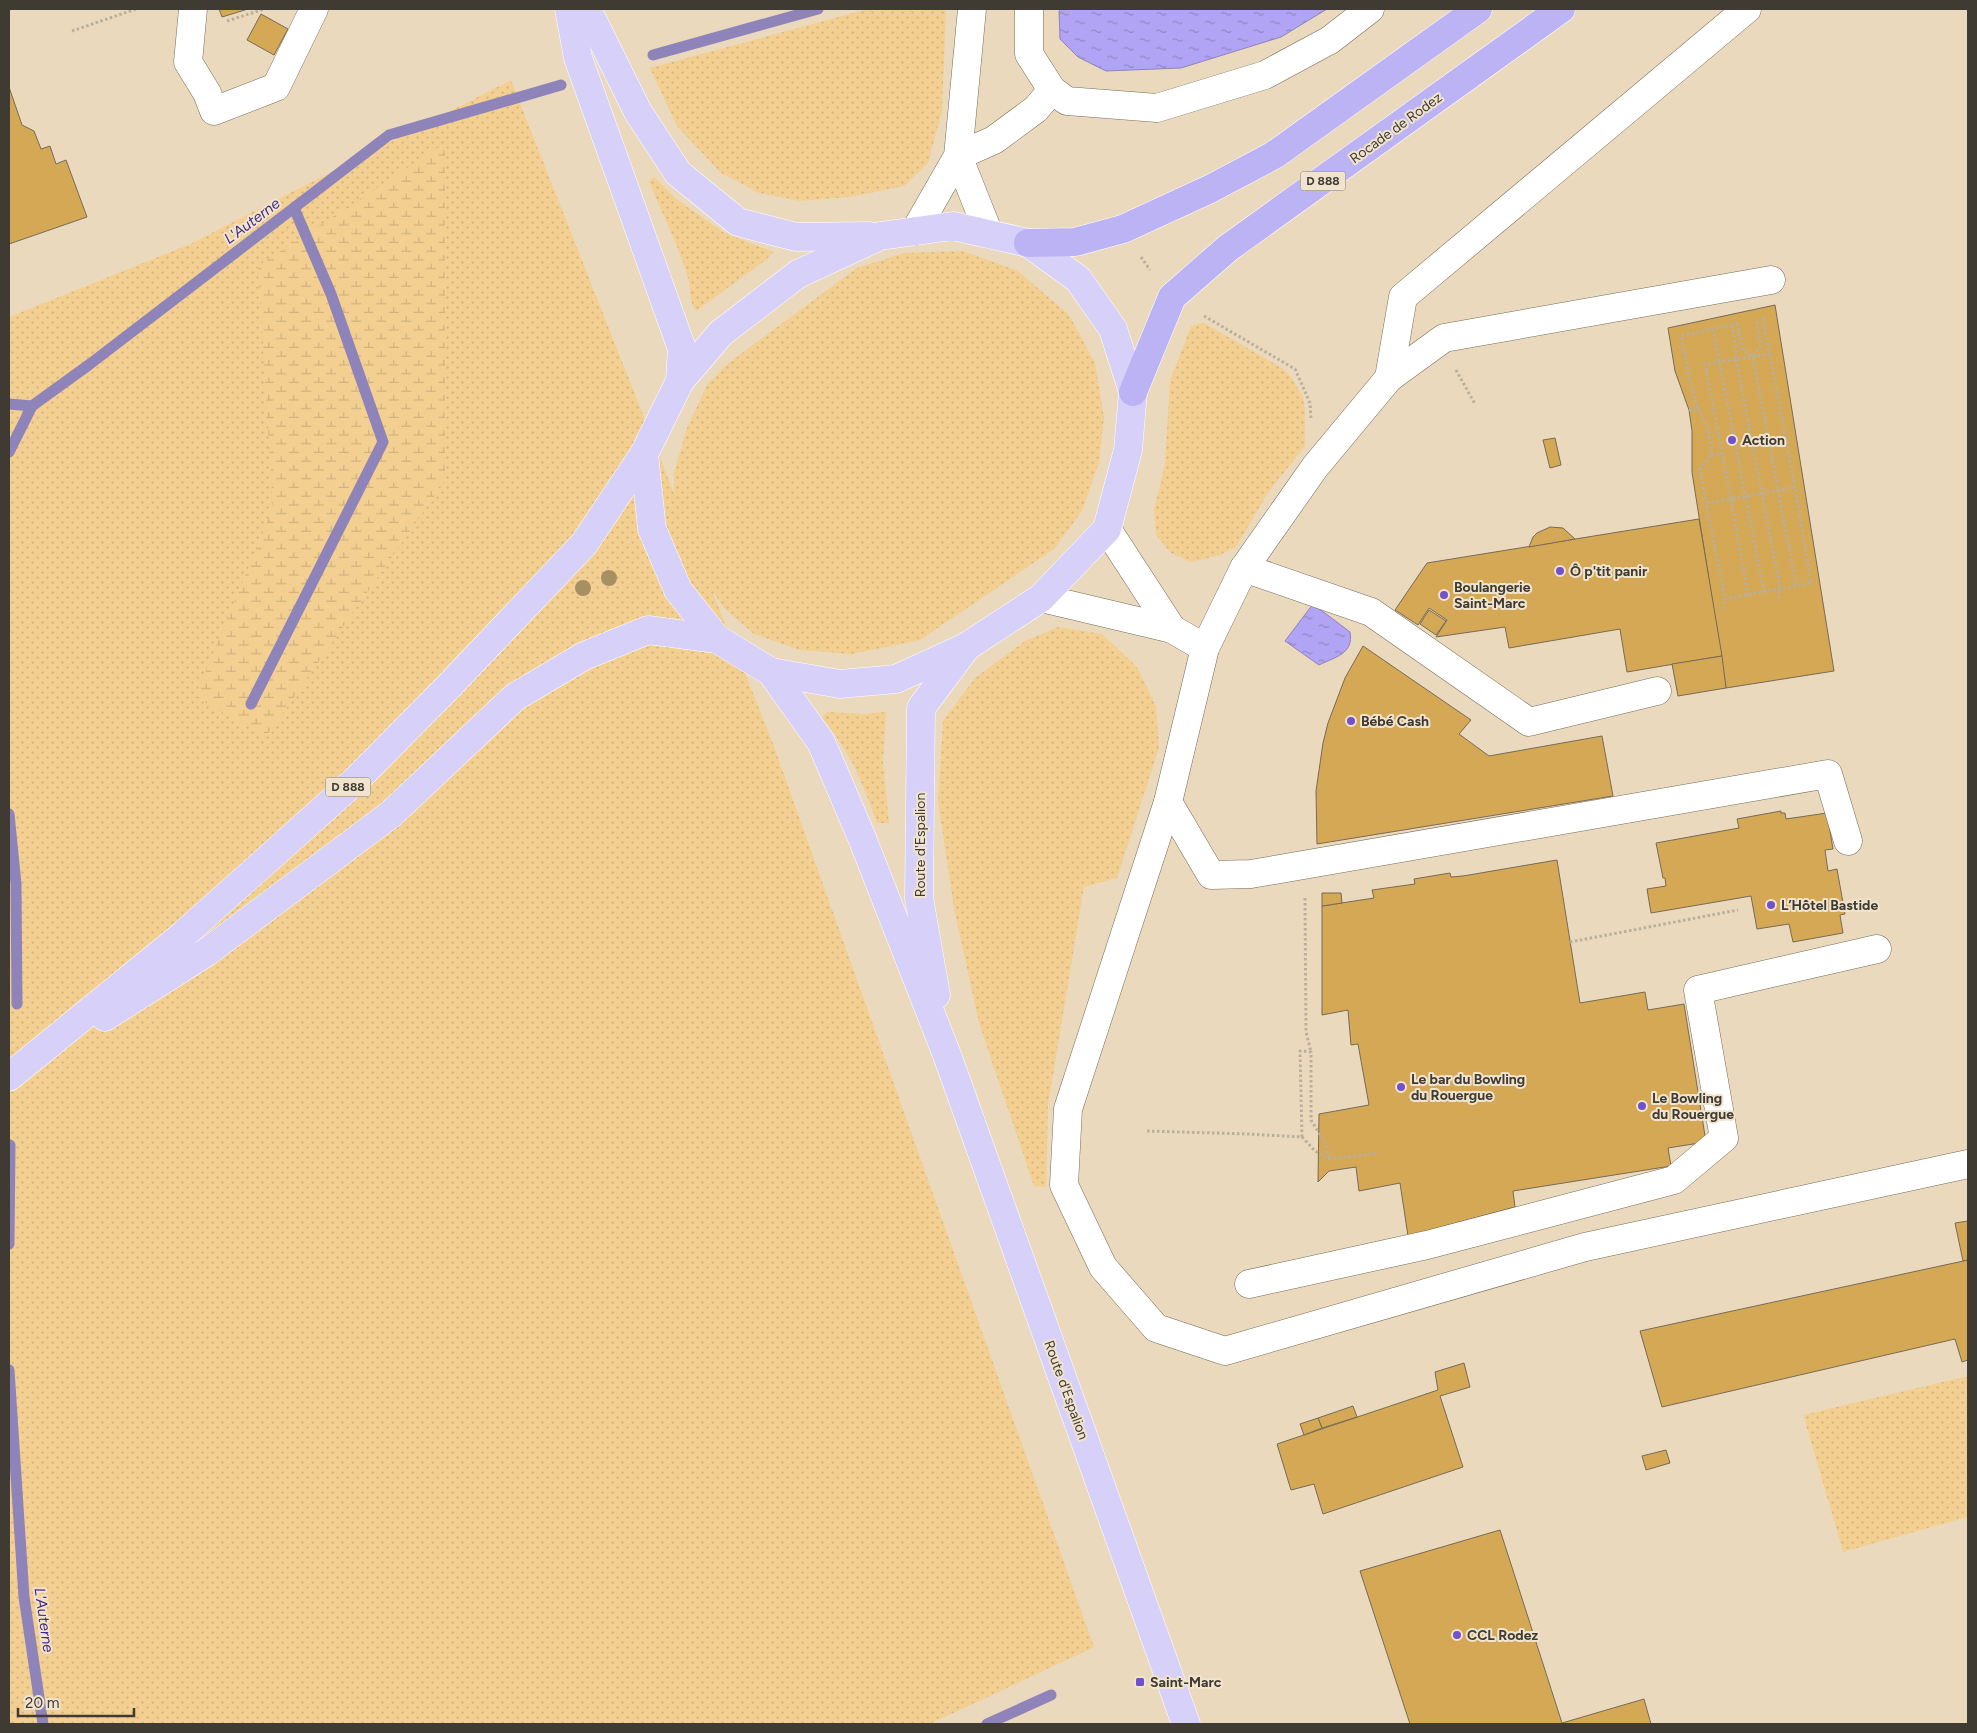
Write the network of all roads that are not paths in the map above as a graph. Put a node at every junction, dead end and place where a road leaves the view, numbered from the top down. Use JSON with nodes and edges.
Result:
{"nodes":[{"id":1,"x":192,"y":9,"type":"edge"},
{"id":2,"x":314,"y":9,"type":"edge"},
{"id":3,"x":569,"y":9,"type":"edge"},
{"id":4,"x":587,"y":9,"type":"edge"},
{"id":5,"x":972,"y":9,"type":"edge"},
{"id":6,"x":1029,"y":9,"type":"edge"},
{"id":7,"x":1370,"y":9,"type":"edge"},
{"id":8,"x":1478,"y":9,"type":"edge"},
{"id":9,"x":1561,"y":9,"type":"edge"},
{"id":10,"x":1747,"y":9,"type":"edge"},
{"id":11,"x":1052,"y":90,"type":"junction"},
{"id":12,"x":958,"y":156,"type":"junction"},
{"id":13,"x":915,"y":231,"type":"junction"},
{"id":14,"x":989,"y":234,"type":"junction"},
{"id":15,"x":880,"y":236,"type":"junction"},
{"id":16,"x":1028,"y":243,"type":"junction"},
{"id":17,"x":1771,"y":280,"type":"dead end"},
{"id":18,"x":1389,"y":378,"type":"junction"},
{"id":19,"x":680,"y":380,"type":"junction"},
{"id":20,"x":1133,"y":392,"type":"junction"},
{"id":21,"x":644,"y":454,"type":"junction"},
{"id":22,"x":1107,"y":529,"type":"junction"},
{"id":23,"x":1244,"y":568,"type":"junction"},
{"id":24,"x":1041,"y":598,"type":"junction"},
{"id":25,"x":1172,"y":629,"type":"junction"},
{"id":26,"x":717,"y":639,"type":"junction"},
{"id":27,"x":966,"y":648,"type":"junction"},
{"id":28,"x":1205,"y":648,"type":"junction"},
{"id":29,"x":771,"y":672,"type":"junction"},
{"id":30,"x":1657,"y":692,"type":"dead end"},
{"id":31,"x":1168,"y":802,"type":"junction"},
{"id":32,"x":1848,"y":842,"type":"dead end"},
{"id":33,"x":1877,"y":949,"type":"dead end"},
{"id":34,"x":946,"y":1055,"type":"junction"},
{"id":35,"x":9,"y":1078,"type":"edge"},
{"id":36,"x":1968,"y":1164,"type":"edge"},
{"id":37,"x":1249,"y":1284,"type":"dead end"},
{"id":38,"x":1186,"y":1724,"type":"edge"}],
"edges":[{"from":1,"to":2,"type":"street"},
{"from":3,"to":19,"type":"main road"},
{"from":4,"to":15,"type":"main road"},
{"from":5,"to":12,"type":"street"},
{"from":6,"to":11,"type":"street"},
{"from":7,"to":11,"type":"street"},
{"from":8,"to":16,"type":"highway"},
{"from":9,"to":20,"type":"highway","name":"Rocade de Rodez","number":"D 888"},
{"from":10,"to":18,"type":"street"},
{"from":11,"to":12,"type":"street"},
{"from":12,"to":13,"type":"street"},
{"from":12,"to":14,"type":"street"},
{"from":13,"to":14,"type":"main road"},
{"from":13,"to":15,"type":"main road"},
{"from":14,"to":16,"type":"main road"},
{"from":15,"to":19,"type":"main road"},
{"from":16,"to":20,"type":"main road"},
{"from":17,"to":18,"type":"street"},
{"from":18,"to":23,"type":"street"},
{"from":19,"to":21,"type":"main road"},
{"from":20,"to":22,"type":"main road"},
{"from":21,"to":26,"type":"main road"},
{"from":21,"to":35,"type":"main road","number":"D 888"},
{"from":22,"to":24,"type":"main road"},
{"from":22,"to":25,"type":"street"},
{"from":23,"to":28,"type":"street"},
{"from":23,"to":30,"type":"street"},
{"from":24,"to":25,"type":"street"},
{"from":24,"to":27,"type":"main road"},
{"from":25,"to":28,"type":"street"},
{"from":26,"to":29,"type":"main road"},
{"from":26,"to":35,"type":"main road","number":"D 888"},
{"from":27,"to":29,"type":"main road"},
{"from":27,"to":34,"type":"main road","name":"Route d'Espalion"},
{"from":28,"to":31,"type":"street"},
{"from":29,"to":34,"type":"main road","name":"Route d'Espalion"},
{"from":31,"to":32,"type":"street"},
{"from":31,"to":36,"type":"street"},
{"from":33,"to":37,"type":"street"},
{"from":34,"to":38,"type":"main road","name":"Route d'Espalion"}]}
